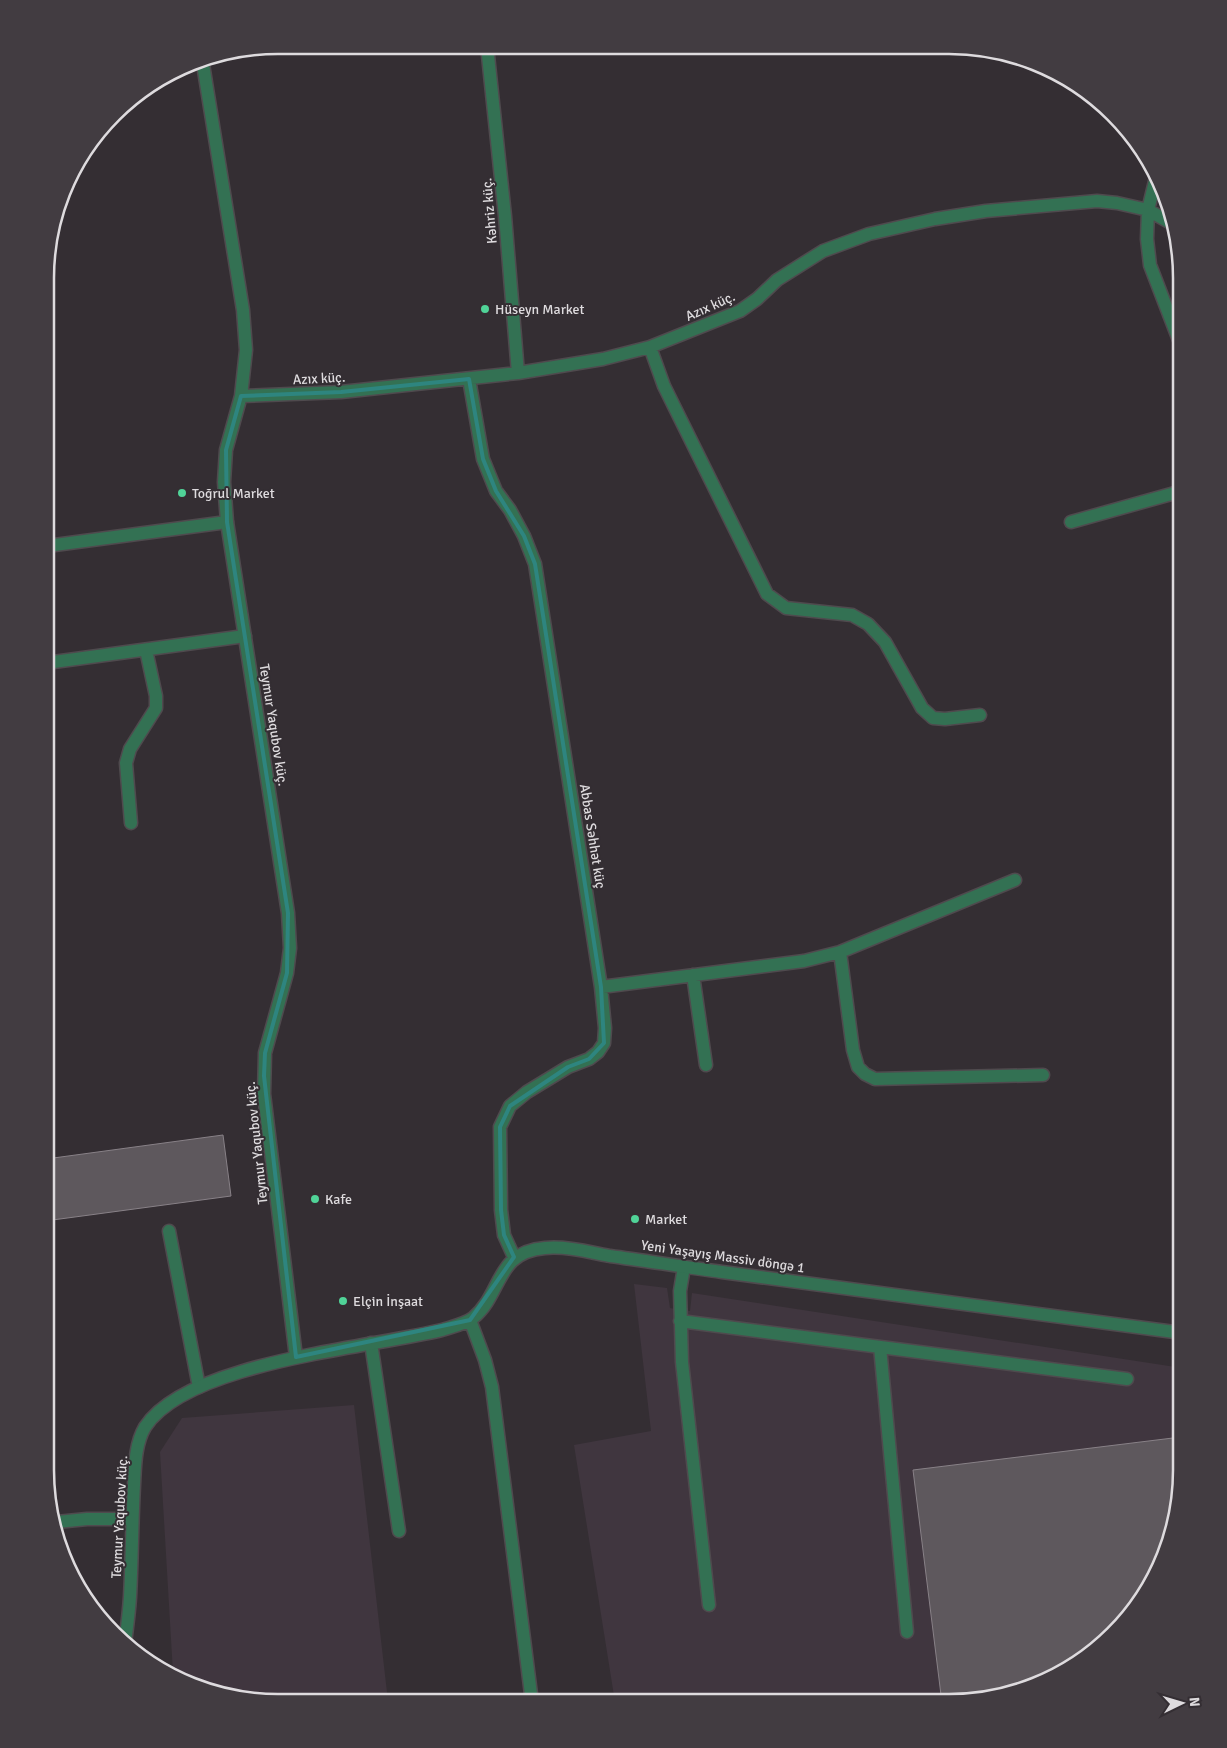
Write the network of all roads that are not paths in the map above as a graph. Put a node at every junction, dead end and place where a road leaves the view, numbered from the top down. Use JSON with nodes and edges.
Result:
{"nodes":[{"id":1,"x":488,"y":54,"type":"edge"},
{"id":2,"x":203,"y":67,"type":"edge"},
{"id":3,"x":1153,"y":186,"type":"edge"},
{"id":4,"x":1148,"y":210,"type":"junction"},
{"id":5,"x":1166,"y":220,"type":"edge"},
{"id":6,"x":1173,"y":324,"type":"edge"},
{"id":7,"x":650,"y":347,"type":"junction"},
{"id":8,"x":518,"y":373,"type":"junction"},
{"id":9,"x":469,"y":379,"type":"junction"},
{"id":10,"x":241,"y":396,"type":"junction"},
{"id":11,"x":1173,"y":494,"type":"edge"},
{"id":12,"x":228,"y":522,"type":"junction"},
{"id":13,"x":1071,"y":522,"type":"dead end"},
{"id":14,"x":54,"y":545,"type":"edge"},
{"id":15,"x":245,"y":636,"type":"junction"},
{"id":16,"x":146,"y":650,"type":"junction"},
{"id":17,"x":54,"y":662,"type":"edge"},
{"id":18,"x":980,"y":715,"type":"dead end"},
{"id":19,"x":131,"y":823,"type":"dead end"},
{"id":20,"x":1015,"y":880,"type":"dead end"},
{"id":21,"x":840,"y":952,"type":"junction"},
{"id":22,"x":693,"y":975,"type":"junction"},
{"id":23,"x":601,"y":987,"type":"junction"},
{"id":24,"x":706,"y":1065,"type":"dead end"},
{"id":25,"x":1043,"y":1075,"type":"dead end"},
{"id":26,"x":169,"y":1231,"type":"dead end"},
{"id":27,"x":514,"y":1258,"type":"junction"},
{"id":28,"x":684,"y":1267,"type":"junction"},
{"id":29,"x":470,"y":1320,"type":"junction"},
{"id":30,"x":680,"y":1321,"type":"junction"},
{"id":31,"x":1173,"y":1332,"type":"edge"},
{"id":32,"x":371,"y":1343,"type":"junction"},
{"id":33,"x":880,"y":1347,"type":"junction"},
{"id":34,"x":296,"y":1357,"type":"junction"},
{"id":35,"x":1127,"y":1379,"type":"dead end"},
{"id":36,"x":199,"y":1387,"type":"junction"},
{"id":37,"x":132,"y":1518,"type":"junction"},
{"id":38,"x":60,"y":1522,"type":"edge"},
{"id":39,"x":399,"y":1531,"type":"dead end"},
{"id":40,"x":709,"y":1605,"type":"dead end"},
{"id":41,"x":907,"y":1632,"type":"dead end"},
{"id":42,"x":126,"y":1635,"type":"edge"},
{"id":43,"x":531,"y":1694,"type":"edge"}],
"edges":[{"from":1,"to":8,"type":"street","name":"Kəhriz küç."},
{"from":2,"to":10,"type":"street","name":"Teymur Yaqubov küç."},
{"from":3,"to":4,"type":"street"},
{"from":4,"to":5,"type":"street","name":"Azıx küç."},
{"from":4,"to":6,"type":"street"},
{"from":4,"to":7,"type":"street","name":"Azıx küç."},
{"from":7,"to":8,"type":"street","name":"Azıx küç."},
{"from":7,"to":18,"type":"street"},
{"from":8,"to":9,"type":"street","name":"Azıx küç."},
{"from":9,"to":10,"type":"street","name":"Azıx küç."},
{"from":9,"to":23,"type":"street","name":"Abbas Səhhət küç"},
{"from":10,"to":12,"type":"street","name":"Teymur Yaqubov küç."},
{"from":11,"to":13,"type":"street"},
{"from":12,"to":14,"type":"street"},
{"from":12,"to":15,"type":"street","name":"Teymur Yaqubov küç."},
{"from":15,"to":16,"type":"street"},
{"from":15,"to":34,"type":"street","name":"Teymur Yaqubov küç."},
{"from":16,"to":17,"type":"street"},
{"from":16,"to":19,"type":"street"},
{"from":20,"to":21,"type":"street"},
{"from":21,"to":22,"type":"street"},
{"from":21,"to":25,"type":"street"},
{"from":22,"to":23,"type":"street"},
{"from":22,"to":24,"type":"street"},
{"from":23,"to":27,"type":"street","name":"Abbas Səhhət küç"},
{"from":26,"to":36,"type":"street"},
{"from":27,"to":28,"type":"street","name":"Yeni Yaşayış Massiv döngə 1"},
{"from":27,"to":29,"type":"street"},
{"from":28,"to":30,"type":"street"},
{"from":28,"to":31,"type":"street","name":"Yeni Yaşayış Massiv döngə 1"},
{"from":29,"to":32,"type":"street"},
{"from":29,"to":43,"type":"street"},
{"from":30,"to":33,"type":"street"},
{"from":30,"to":40,"type":"street"},
{"from":32,"to":34,"type":"street"},
{"from":32,"to":39,"type":"street"},
{"from":33,"to":35,"type":"street"},
{"from":33,"to":41,"type":"street"},
{"from":34,"to":36,"type":"street","name":"Teymur Yaqubov küç."},
{"from":36,"to":37,"type":"street","name":"Teymur Yaqubov küç."},
{"from":37,"to":38,"type":"street"},
{"from":37,"to":42,"type":"street","name":"Teymur Yaqubov küç."}]}
